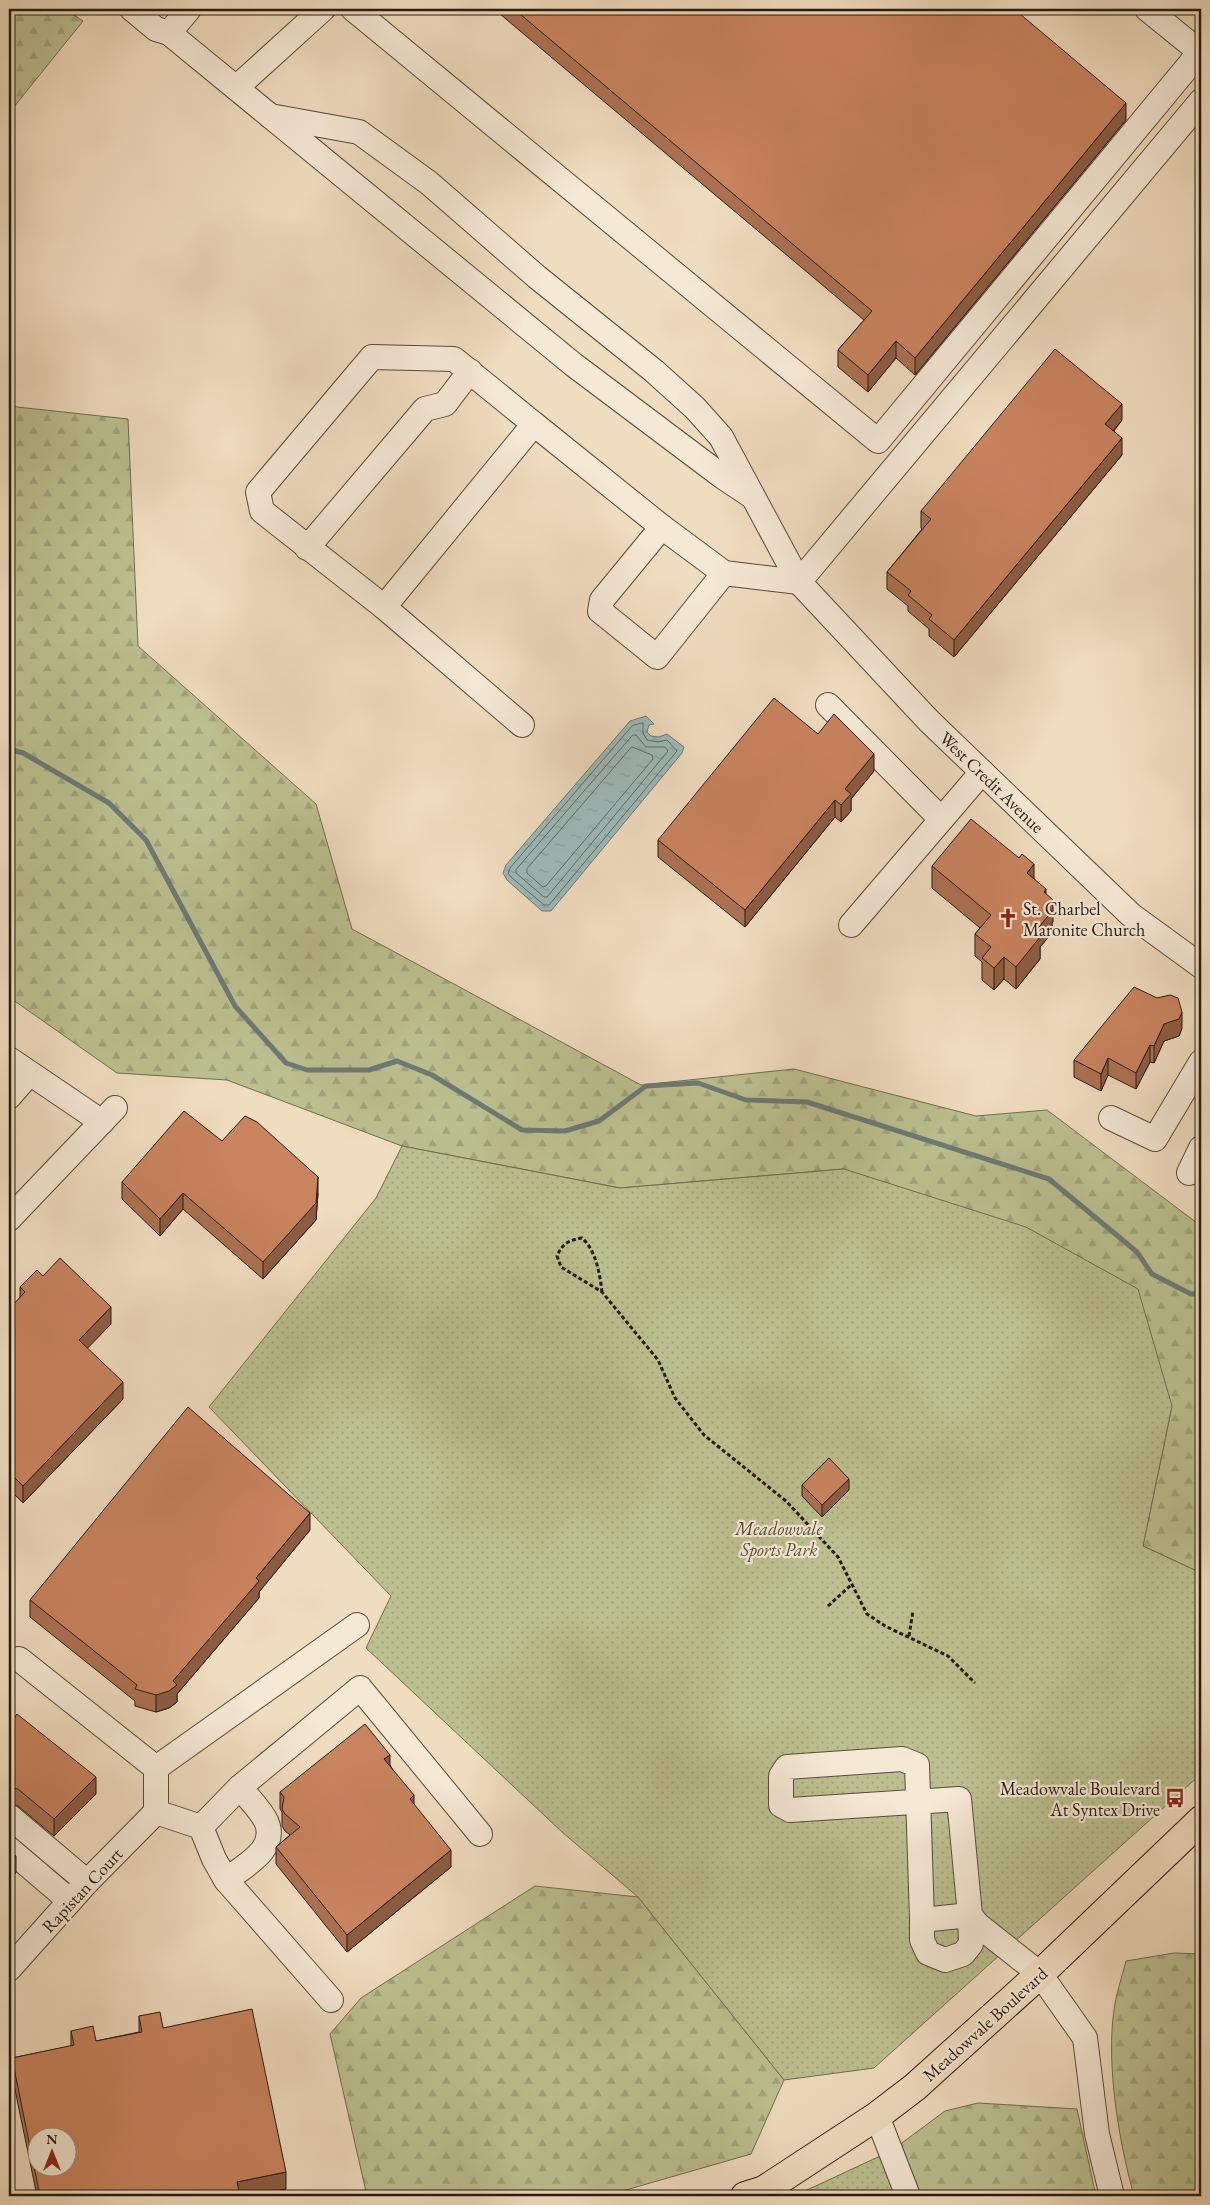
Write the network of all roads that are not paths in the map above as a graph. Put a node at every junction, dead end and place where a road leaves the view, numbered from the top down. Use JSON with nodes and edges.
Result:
{"nodes":[{"id":1,"x":132,"y":9,"type":"edge"},
{"id":2,"x":189,"y":9,"type":"edge"},
{"id":3,"x":323,"y":9,"type":"edge"},
{"id":4,"x":353,"y":9,"type":"edge"},
{"id":5,"x":1147,"y":9,"type":"edge"},
{"id":6,"x":169,"y":33,"type":"junction"},
{"id":7,"x":236,"y":88,"type":"junction"},
{"id":8,"x":1201,"y":101,"type":"edge"},
{"id":9,"x":270,"y":116,"type":"junction"},
{"id":10,"x":470,"y":370,"type":"junction"},
{"id":11,"x":534,"y":424,"type":"junction"},
{"id":12,"x":754,"y":498,"type":"junction"},
{"id":13,"x":662,"y":527,"type":"junction"},
{"id":14,"x":307,"y":548,"type":"junction"},
{"id":15,"x":724,"y":573,"type":"junction"},
{"id":16,"x":799,"y":582,"type":"junction"},
{"id":17,"x":384,"y":607,"type":"junction"},
{"id":18,"x":828,"y":705,"type":"dead end"},
{"id":19,"x":522,"y":725,"type":"dead end"},
{"id":20,"x":982,"y":772,"type":"junction"},
{"id":21,"x":941,"y":819,"type":"junction"},
{"id":22,"x":851,"y":925,"type":"dead end"},
{"id":23,"x":1201,"y":966,"type":"edge"},
{"id":24,"x":9,"y":1059,"type":"edge"},
{"id":25,"x":1201,"y":1062,"type":"edge"},
{"id":26,"x":29,"y":1074,"type":"junction"},
{"id":27,"x":9,"y":1096,"type":"edge"},
{"id":28,"x":1111,"y":1118,"type":"dead end"},
{"id":29,"x":1201,"y":1148,"type":"edge"},
{"id":30,"x":1189,"y":1173,"type":"dead end"},
{"id":31,"x":9,"y":1219,"type":"edge"},
{"id":32,"x":357,"y":1625,"type":"dead end"},
{"id":33,"x":19,"y":1658,"type":"dead end"},
{"id":34,"x":156,"y":1768,"type":"junction"},
{"id":35,"x":240,"y":1787,"type":"junction"},
{"id":36,"x":918,"y":1802,"type":"junction"},
{"id":37,"x":156,"y":1812,"type":"junction"},
{"id":38,"x":9,"y":1816,"type":"edge"},
{"id":39,"x":1201,"y":1820,"type":"edge"},
{"id":40,"x":201,"y":1827,"type":"junction"},
{"id":41,"x":480,"y":1834,"type":"dead end"},
{"id":42,"x":9,"y":1849,"type":"edge"},
{"id":43,"x":226,"y":1880,"type":"junction"},
{"id":44,"x":88,"y":1882,"type":"junction"},
{"id":45,"x":70,"y":1901,"type":"junction"},
{"id":46,"x":970,"y":1915,"type":"junction"},
{"id":47,"x":922,"y":1920,"type":"junction"},
{"id":48,"x":10,"y":1967,"type":"edge"},
{"id":49,"x":1040,"y":1974,"type":"junction"},
{"id":50,"x":330,"y":2000,"type":"dead end"},
{"id":51,"x":877,"y":2116,"type":"junction"},
{"id":52,"x":745,"y":2196,"type":"edge"},
{"id":53,"x":908,"y":2196,"type":"edge"},
{"id":54,"x":1112,"y":2196,"type":"edge"}],
"edges":[{"from":1,"to":6,"type":"street"},
{"from":2,"to":6,"type":"street"},
{"from":3,"to":7,"type":"street"},
{"from":4,"to":5,"type":"street"},
{"from":6,"to":7,"type":"street"},
{"from":7,"to":9,"type":"street"},
{"from":8,"to":16,"type":"street"},
{"from":9,"to":12,"type":"street"},
{"from":9,"to":12,"type":"street","name":"West Credit Avenue"},
{"from":10,"to":11,"type":"street"},
{"from":10,"to":14,"type":"street"},
{"from":10,"to":14,"type":"street"},
{"from":11,"to":13,"type":"street"},
{"from":11,"to":17,"type":"street"},
{"from":12,"to":16,"type":"street","name":"West Credit Avenue"},
{"from":13,"to":15,"type":"street"},
{"from":13,"to":15,"type":"street"},
{"from":14,"to":17,"type":"street"},
{"from":15,"to":16,"type":"street"},
{"from":16,"to":20,"type":"street","name":"West Credit Avenue"},
{"from":17,"to":19,"type":"street"},
{"from":18,"to":21,"type":"street"},
{"from":20,"to":21,"type":"street"},
{"from":20,"to":23,"type":"street","name":"West Credit Avenue"},
{"from":21,"to":22,"type":"street"},
{"from":24,"to":26,"type":"street"},
{"from":25,"to":28,"type":"street"},
{"from":26,"to":27,"type":"street"},
{"from":26,"to":31,"type":"street"},
{"from":29,"to":30,"type":"street"},
{"from":32,"to":34,"type":"street"},
{"from":33,"to":34,"type":"street"},
{"from":34,"to":37,"type":"street"},
{"from":35,"to":40,"type":"street"},
{"from":35,"to":41,"type":"street"},
{"from":35,"to":43,"type":"street"},
{"from":36,"to":36,"type":"street"},
{"from":36,"to":46,"type":"street"},
{"from":36,"to":47,"type":"street"},
{"from":37,"to":40,"type":"street"},
{"from":37,"to":44,"type":"street","name":"Rapistan Court"},
{"from":38,"to":44,"type":"street"},
{"from":39,"to":49,"type":"main road","name":"Meadowvale Boulevard"},
{"from":40,"to":43,"type":"street"},
{"from":42,"to":45,"type":"street"},
{"from":43,"to":50,"type":"street"},
{"from":44,"to":45,"type":"street","name":"Rapistan Court"},
{"from":45,"to":48,"type":"street","name":"Rapistan Court"},
{"from":46,"to":47,"type":"street"},
{"from":46,"to":47,"type":"street"},
{"from":46,"to":49,"type":"street"},
{"from":49,"to":51,"type":"main road","name":"Meadowvale Boulevard"},
{"from":49,"to":54,"type":"street"},
{"from":51,"to":52,"type":"main road","name":"Meadowvale Boulevard"},
{"from":51,"to":53,"type":"street"}]}
